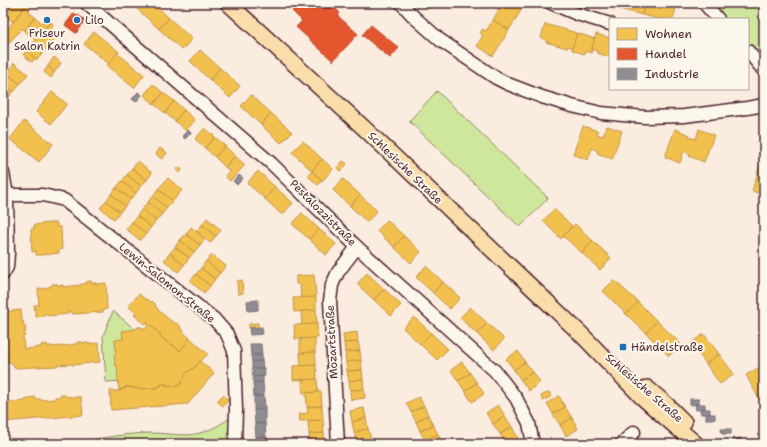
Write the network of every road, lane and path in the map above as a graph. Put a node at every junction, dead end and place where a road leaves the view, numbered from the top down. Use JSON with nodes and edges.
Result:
{"nodes":[{"id":1,"x":86,"y":3,"type":"edge"},
{"id":2,"x":228,"y":3,"type":"edge"},
{"id":3,"x":401,"y":3,"type":"edge"},
{"id":4,"x":551,"y":3,"type":"edge"},
{"id":5,"x":704,"y":3,"type":"edge"},
{"id":6,"x":717,"y":18,"type":"edge"},
{"id":7,"x":609,"y":24,"type":"edge"},
{"id":8,"x":749,"y":52,"type":"edge"},
{"id":9,"x":764,"y":71,"type":"edge"},
{"id":10,"x":764,"y":105,"type":"edge"},
{"id":11,"x":3,"y":172,"type":"edge"},
{"id":12,"x":7,"y":195,"type":"junction"},
{"id":13,"x":357,"y":248,"type":"junction"},
{"id":14,"x":3,"y":274,"type":"edge"},
{"id":15,"x":581,"y":334,"type":"junction"},
{"id":16,"x":634,"y":432,"type":"dead end"},
{"id":17,"x":235,"y":444,"type":"edge"},
{"id":18,"x":338,"y":444,"type":"edge"},
{"id":19,"x":533,"y":444,"type":"edge"},
{"id":20,"x":621,"y":444,"type":"edge"},
{"id":21,"x":696,"y":444,"type":"edge"},
{"id":22,"x":705,"y":444,"type":"edge"}],
"edges":[{"from":1,"to":13,"type":"street","name":"Pestalozzistraße"},
{"from":2,"to":15,"type":"main road","name":"Schlesische Straße"},
{"from":3,"to":10,"type":"street"},
{"from":4,"to":7,"type":"street"},
{"from":5,"to":6,"type":"street"},
{"from":8,"to":9,"type":"street"},
{"from":11,"to":12,"type":"street"},
{"from":12,"to":14,"type":"street"},
{"from":12,"to":17,"type":"street","name":"Lewin-Salomon-Straße"},
{"from":13,"to":18,"type":"street","name":"Mozartstraße"},
{"from":13,"to":19,"type":"street","name":"Pestalozzistraße"},
{"from":15,"to":21,"type":"main road","name":"Schlesische Straße"},
{"from":15,"to":22,"type":"main road","name":"Schlesische Straße"},
{"from":16,"to":20,"type":"street"}]}
